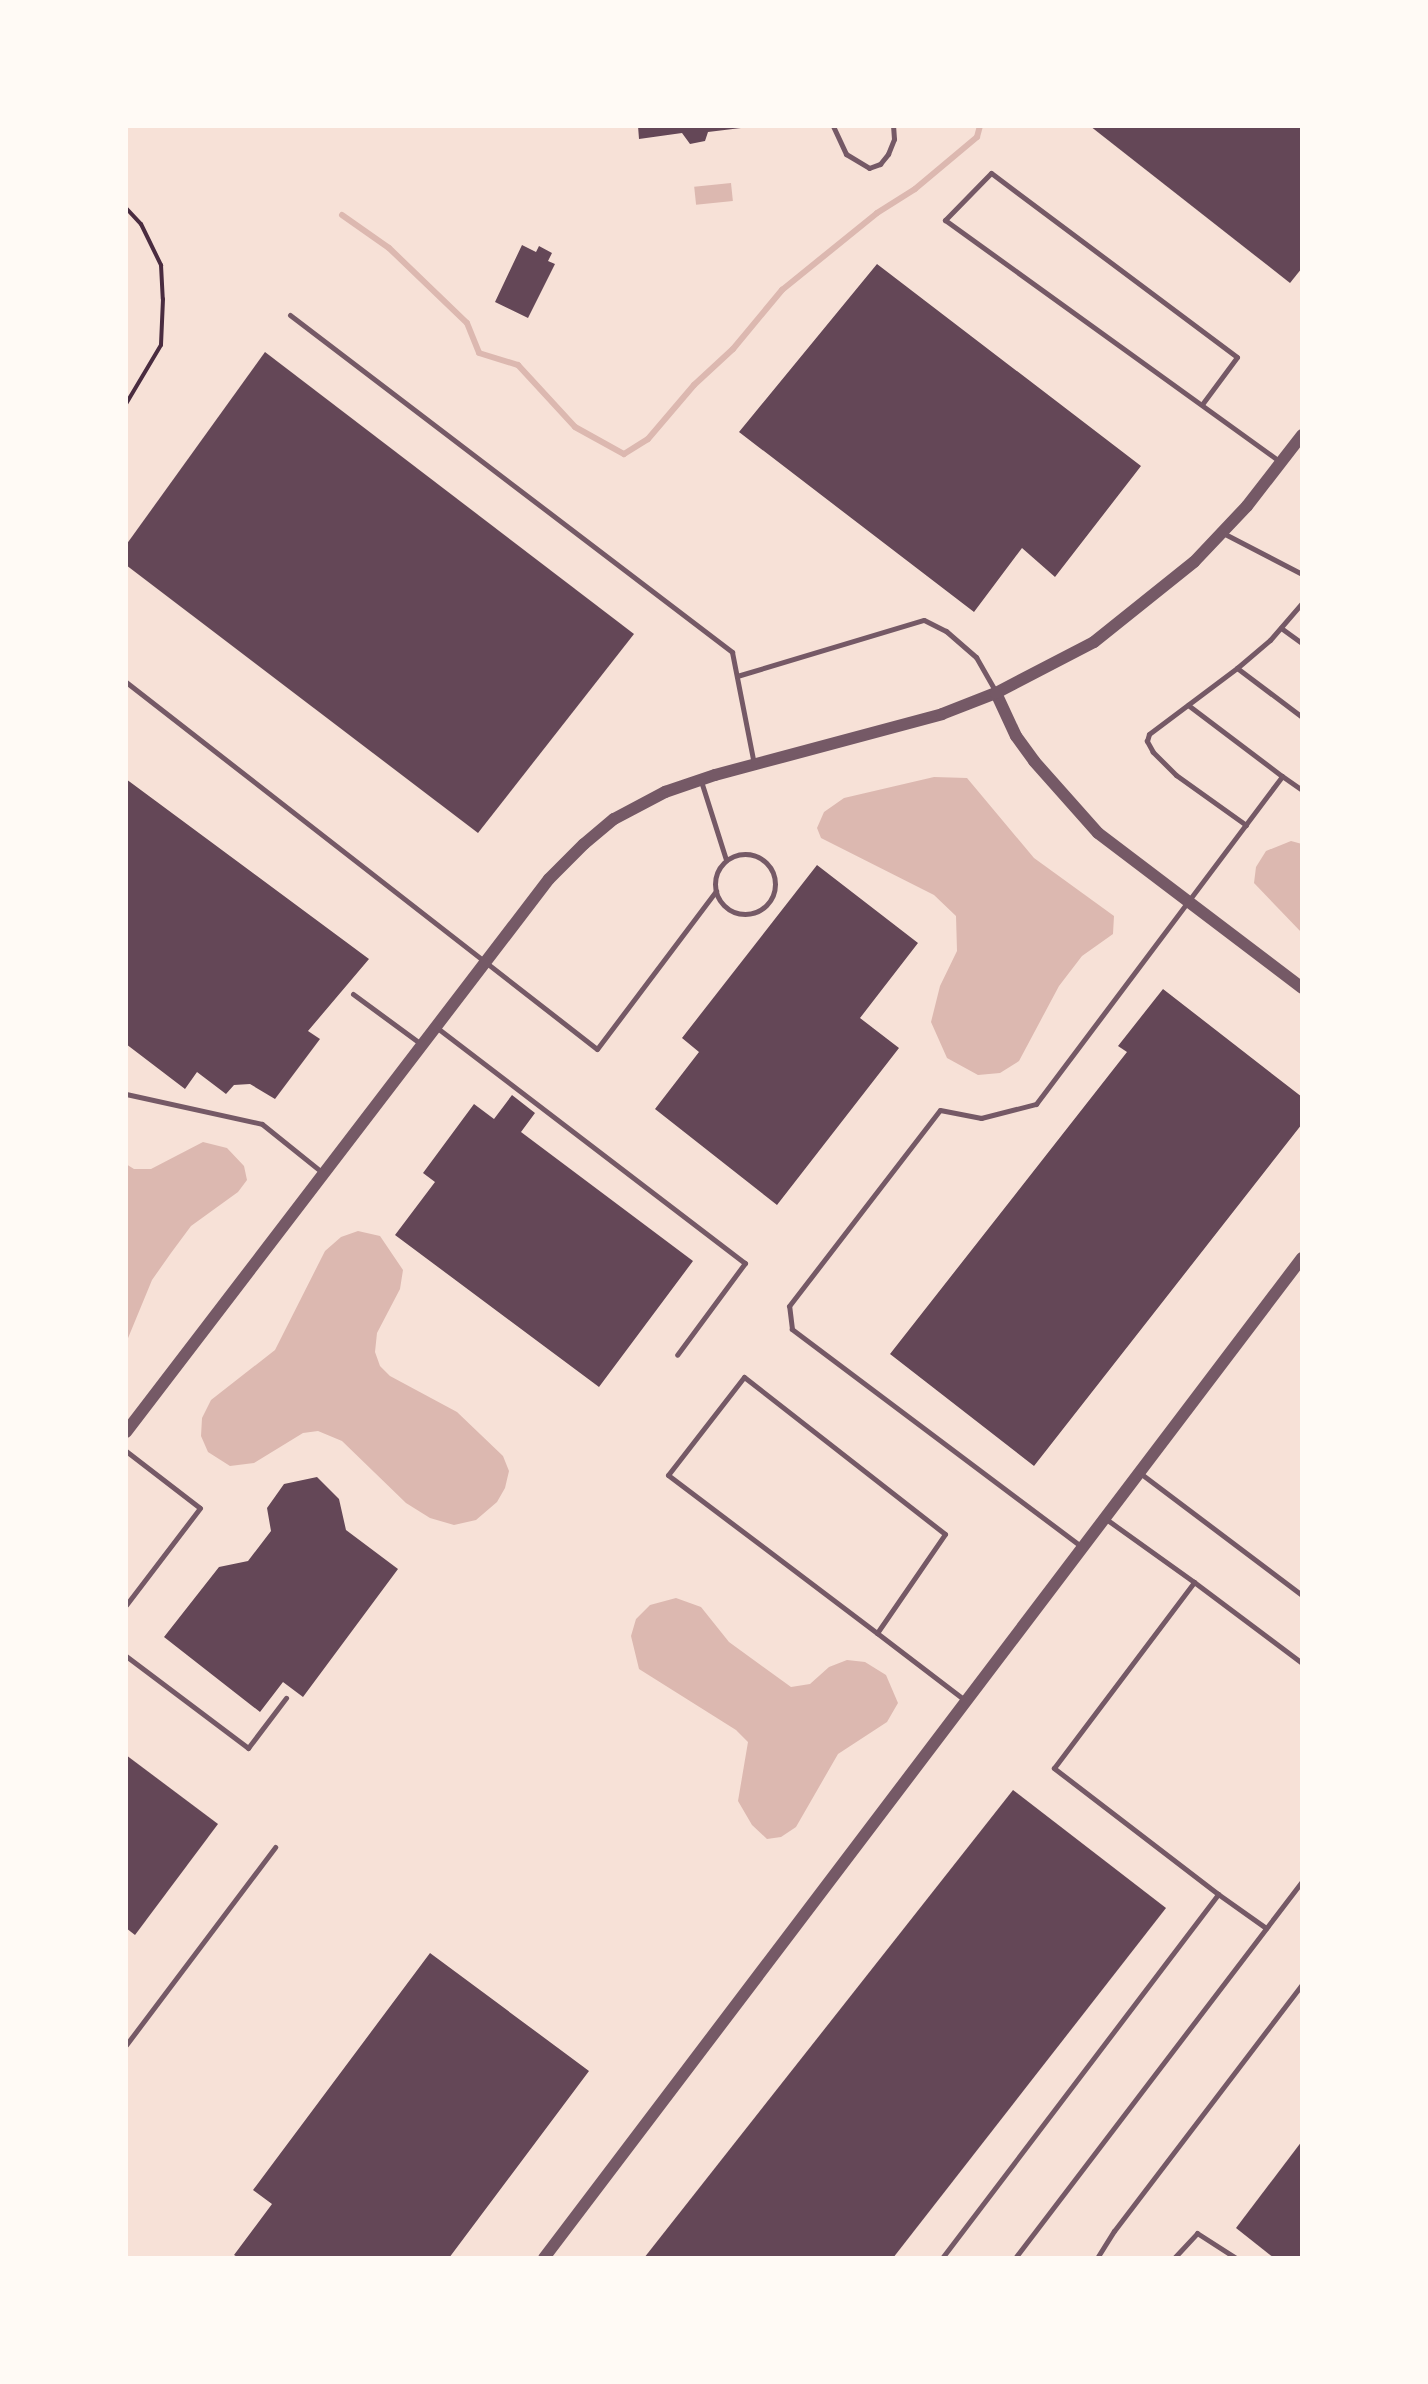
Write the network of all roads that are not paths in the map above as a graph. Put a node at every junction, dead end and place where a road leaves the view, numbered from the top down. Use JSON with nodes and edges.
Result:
{"nodes":[{"id":1,"x":833,"y":126,"type":"edge"},
{"id":2,"x":893,"y":126,"type":"edge"},
{"id":3,"x":290,"y":315,"type":"dead end"},
{"id":4,"x":1203,"y":403,"type":"junction"},
{"id":5,"x":1302,"y":435,"type":"edge"},
{"id":6,"x":1282,"y":462,"type":"junction"},
{"id":7,"x":1222,"y":532,"type":"junction"},
{"id":8,"x":1302,"y":574,"type":"edge"},
{"id":9,"x":1302,"y":603,"type":"edge"},
{"id":10,"x":1281,"y":628,"type":"junction"},
{"id":11,"x":1302,"y":643,"type":"edge"},
{"id":12,"x":1237,"y":668,"type":"junction"},
{"id":13,"x":737,"y":676,"type":"junction"},
{"id":14,"x":126,"y":682,"type":"edge"},
{"id":15,"x":996,"y":693,"type":"junction"},
{"id":16,"x":1188,"y":705,"type":"junction"},
{"id":17,"x":1302,"y":717,"type":"edge"},
{"id":18,"x":754,"y":765,"type":"junction"},
{"id":19,"x":1282,"y":776,"type":"junction"},
{"id":20,"x":701,"y":780,"type":"junction"},
{"id":21,"x":1302,"y":790,"type":"edge"},
{"id":22,"x":1246,"y":825,"type":"junction"},
{"id":23,"x":726,"y":860,"type":"junction"},
{"id":24,"x":716,"y":891,"type":"junction"},
{"id":25,"x":1189,"y":902,"type":"junction"},
{"id":26,"x":484,"y":964,"type":"junction"},
{"id":27,"x":1302,"y":988,"type":"edge"},
{"id":28,"x":353,"y":994,"type":"dead end"},
{"id":29,"x":436,"y":1026,"type":"junction"},
{"id":30,"x":422,"y":1045,"type":"junction"},
{"id":31,"x":126,"y":1094,"type":"edge"},
{"id":32,"x":323,"y":1174,"type":"junction"},
{"id":33,"x":1302,"y":1258,"type":"edge"},
{"id":34,"x":677,"y":1355,"type":"dead end"},
{"id":35,"x":126,"y":1432,"type":"edge"},
{"id":36,"x":126,"y":1451,"type":"edge"},
{"id":37,"x":1140,"y":1473,"type":"junction"},
{"id":38,"x":1105,"y":1518,"type":"junction"},
{"id":39,"x":1083,"y":1548,"type":"junction"},
{"id":40,"x":1194,"y":1582,"type":"junction"},
{"id":41,"x":1302,"y":1595,"type":"edge"},
{"id":42,"x":126,"y":1605,"type":"edge"},
{"id":43,"x":877,"y":1633,"type":"junction"},
{"id":44,"x":126,"y":1656,"type":"edge"},
{"id":45,"x":1302,"y":1663,"type":"edge"},
{"id":46,"x":286,"y":1698,"type":"dead end"},
{"id":47,"x":966,"y":1701,"type":"junction"},
{"id":48,"x":275,"y":1847,"type":"dead end"},
{"id":49,"x":1302,"y":1881,"type":"edge"},
{"id":50,"x":1218,"y":1894,"type":"junction"},
{"id":51,"x":1266,"y":1928,"type":"junction"},
{"id":52,"x":1302,"y":1984,"type":"edge"},
{"id":53,"x":126,"y":2045,"type":"edge"},
{"id":54,"x":544,"y":2258,"type":"edge"},
{"id":55,"x":942,"y":2258,"type":"edge"},
{"id":56,"x":1015,"y":2258,"type":"edge"},
{"id":57,"x":1097,"y":2258,"type":"edge"},
{"id":58,"x":1174,"y":2258,"type":"edge"},
{"id":59,"x":1236,"y":2258,"type":"edge"}],
"edges":[{"from":1,"to":2,"type":"lane"},
{"from":3,"to":13,"type":"lane"},
{"from":4,"to":4,"type":"lane"},
{"from":4,"to":6,"type":"lane"},
{"from":5,"to":6,"type":"street"},
{"from":6,"to":7,"type":"street"},
{"from":7,"to":8,"type":"lane"},
{"from":7,"to":15,"type":"street"},
{"from":9,"to":10,"type":"lane"},
{"from":10,"to":11,"type":"lane"},
{"from":10,"to":12,"type":"lane"},
{"from":12,"to":16,"type":"lane"},
{"from":12,"to":17,"type":"lane"},
{"from":13,"to":15,"type":"lane"},
{"from":13,"to":18,"type":"lane"},
{"from":14,"to":26,"type":"lane"},
{"from":15,"to":18,"type":"street"},
{"from":15,"to":25,"type":"street"},
{"from":16,"to":19,"type":"lane"},
{"from":16,"to":22,"type":"lane"},
{"from":18,"to":20,"type":"street"},
{"from":19,"to":21,"type":"lane"},
{"from":19,"to":22,"type":"lane"},
{"from":20,"to":23,"type":"lane"},
{"from":20,"to":26,"type":"street"},
{"from":22,"to":25,"type":"lane"},
{"from":23,"to":24,"type":"lane"},
{"from":23,"to":24,"type":"lane"},
{"from":24,"to":26,"type":"lane"},
{"from":25,"to":27,"type":"street"},
{"from":25,"to":39,"type":"lane"},
{"from":26,"to":29,"type":"street"},
{"from":28,"to":30,"type":"lane"},
{"from":29,"to":30,"type":"street"},
{"from":29,"to":34,"type":"lane"},
{"from":30,"to":32,"type":"street"},
{"from":31,"to":32,"type":"lane"},
{"from":32,"to":35,"type":"street"},
{"from":33,"to":37,"type":"street"},
{"from":36,"to":42,"type":"lane"},
{"from":37,"to":38,"type":"street"},
{"from":37,"to":41,"type":"lane"},
{"from":38,"to":39,"type":"street"},
{"from":38,"to":40,"type":"lane"},
{"from":39,"to":47,"type":"street"},
{"from":40,"to":45,"type":"lane"},
{"from":40,"to":50,"type":"lane"},
{"from":43,"to":43,"type":"lane"},
{"from":43,"to":47,"type":"lane"},
{"from":44,"to":46,"type":"lane"},
{"from":47,"to":54,"type":"street"},
{"from":48,"to":53,"type":"lane"},
{"from":49,"to":51,"type":"lane"},
{"from":50,"to":51,"type":"lane"},
{"from":50,"to":55,"type":"lane"},
{"from":51,"to":56,"type":"lane"},
{"from":52,"to":57,"type":"lane"},
{"from":58,"to":59,"type":"lane"}]}
